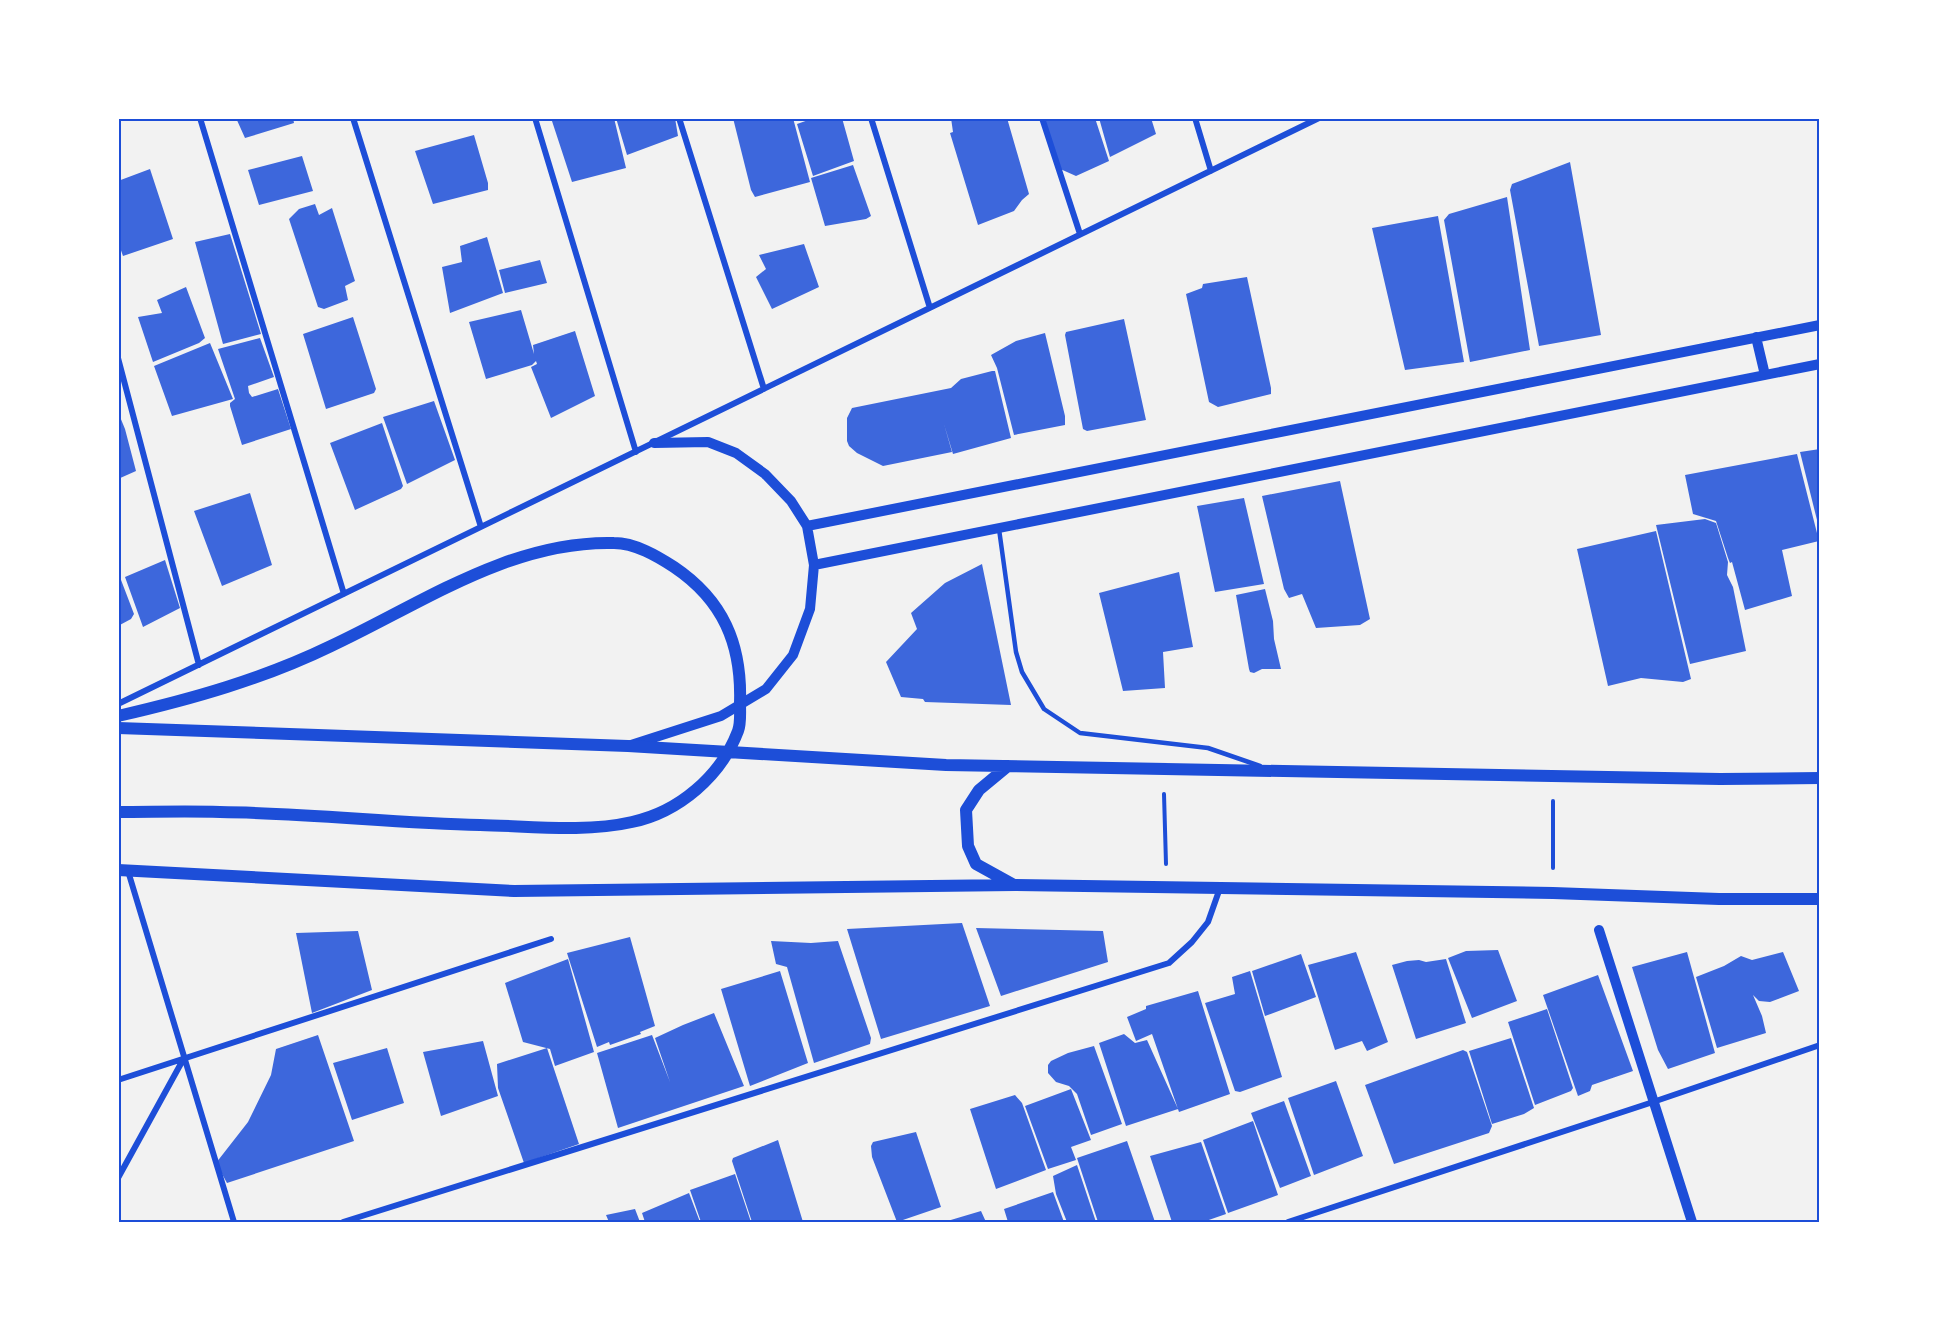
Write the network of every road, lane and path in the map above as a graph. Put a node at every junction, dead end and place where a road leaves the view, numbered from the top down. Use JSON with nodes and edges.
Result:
{"nodes":[{"id":1,"x":200,"y":118,"type":"edge"},
{"id":2,"x":352,"y":118,"type":"edge"},
{"id":3,"x":535,"y":118,"type":"edge"},
{"id":4,"x":679,"y":118,"type":"edge"},
{"id":5,"x":871,"y":118,"type":"edge"},
{"id":6,"x":1042,"y":118,"type":"edge"},
{"id":7,"x":1195,"y":118,"type":"edge"},
{"id":8,"x":1318,"y":118,"type":"edge"},
{"id":9,"x":1211,"y":171,"type":"junction"},
{"id":10,"x":1080,"y":234,"type":"junction"},
{"id":11,"x":930,"y":308,"type":"junction"},
{"id":12,"x":1820,"y":325,"type":"edge"},
{"id":13,"x":1756,"y":337,"type":"junction"},
{"id":14,"x":118,"y":358,"type":"edge"},
{"id":15,"x":1820,"y":364,"type":"edge"},
{"id":16,"x":1765,"y":375,"type":"junction"},
{"id":17,"x":764,"y":389,"type":"junction"},
{"id":18,"x":654,"y":443,"type":"junction"},
{"id":19,"x":636,"y":452,"type":"junction"},
{"id":20,"x":807,"y":526,"type":"junction"},
{"id":21,"x":481,"y":527,"type":"junction"},
{"id":22,"x":999,"y":528,"type":"junction"},
{"id":23,"x":814,"y":566,"type":"junction"},
{"id":24,"x":344,"y":594,"type":"junction"},
{"id":25,"x":199,"y":664,"type":"junction"},
{"id":26,"x":118,"y":704,"type":"edge"},
{"id":27,"x":118,"y":716,"type":"edge"},
{"id":28,"x":118,"y":728,"type":"edge"},
{"id":29,"x":628,"y":746,"type":"junction"},
{"id":30,"x":1008,"y":766,"type":"junction"},
{"id":31,"x":1164,"y":769,"type":"junction"},
{"id":32,"x":1274,"y":771,"type":"junction"},
{"id":33,"x":1553,"y":776,"type":"junction"},
{"id":34,"x":1820,"y":778,"type":"edge"},
{"id":35,"x":118,"y":812,"type":"edge"},
{"id":36,"x":123,"y":870,"type":"edge"},
{"id":37,"x":1015,"y":885,"type":"junction"},
{"id":38,"x":1167,"y":887,"type":"junction"},
{"id":39,"x":1220,"y":888,"type":"junction"},
{"id":40,"x":1553,"y":893,"type":"junction"},
{"id":41,"x":1820,"y":899,"type":"edge"},
{"id":42,"x":1599,"y":930,"type":"dead end"},
{"id":43,"x":551,"y":939,"type":"dead end"},
{"id":44,"x":1820,"y":1045,"type":"edge"},
{"id":45,"x":184,"y":1058,"type":"junction"},
{"id":46,"x":118,"y":1080,"type":"edge"},
{"id":47,"x":1653,"y":1102,"type":"junction"},
{"id":48,"x":118,"y":1178,"type":"edge"},
{"id":49,"x":234,"y":1222,"type":"edge"},
{"id":50,"x":343,"y":1222,"type":"edge"},
{"id":51,"x":1288,"y":1222,"type":"edge"},
{"id":52,"x":1692,"y":1222,"type":"edge"}],
"edges":[{"from":1,"to":24,"type":"street"},
{"from":2,"to":21,"type":"street"},
{"from":3,"to":19,"type":"street"},
{"from":4,"to":17,"type":"street"},
{"from":5,"to":11,"type":"street"},
{"from":6,"to":10,"type":"street"},
{"from":7,"to":9,"type":"street"},
{"from":8,"to":9,"type":"street"},
{"from":9,"to":10,"type":"street"},
{"from":10,"to":11,"type":"street"},
{"from":11,"to":17,"type":"street"},
{"from":12,"to":13,"type":"street"},
{"from":13,"to":16,"type":"street"},
{"from":13,"to":20,"type":"street"},
{"from":14,"to":25,"type":"street"},
{"from":15,"to":16,"type":"street"},
{"from":16,"to":22,"type":"street"},
{"from":17,"to":18,"type":"street"},
{"from":18,"to":19,"type":"street"},
{"from":18,"to":20,"type":"street"},
{"from":19,"to":21,"type":"street"},
{"from":20,"to":23,"type":"street"},
{"from":21,"to":24,"type":"street"},
{"from":22,"to":23,"type":"street"},
{"from":22,"to":32,"type":"lane"},
{"from":23,"to":29,"type":"street"},
{"from":24,"to":25,"type":"street"},
{"from":25,"to":26,"type":"street"},
{"from":27,"to":35,"type":"main road"},
{"from":28,"to":29,"type":"main road"},
{"from":29,"to":30,"type":"main road"},
{"from":30,"to":31,"type":"main road"},
{"from":30,"to":37,"type":"main road"},
{"from":31,"to":32,"type":"main road"},
{"from":31,"to":38,"type":"path"},
{"from":32,"to":33,"type":"main road"},
{"from":33,"to":34,"type":"main road"},
{"from":33,"to":40,"type":"path"},
{"from":36,"to":37,"type":"main road"},
{"from":36,"to":45,"type":"street"},
{"from":37,"to":38,"type":"main road"},
{"from":38,"to":39,"type":"main road"},
{"from":39,"to":40,"type":"main road"},
{"from":39,"to":50,"type":"street"},
{"from":40,"to":41,"type":"main road"},
{"from":42,"to":47,"type":"street"},
{"from":43,"to":45,"type":"street"},
{"from":44,"to":47,"type":"street"},
{"from":45,"to":46,"type":"street"},
{"from":45,"to":48,"type":"street"},
{"from":45,"to":49,"type":"street"},
{"from":47,"to":51,"type":"street"},
{"from":47,"to":52,"type":"street"}]}
